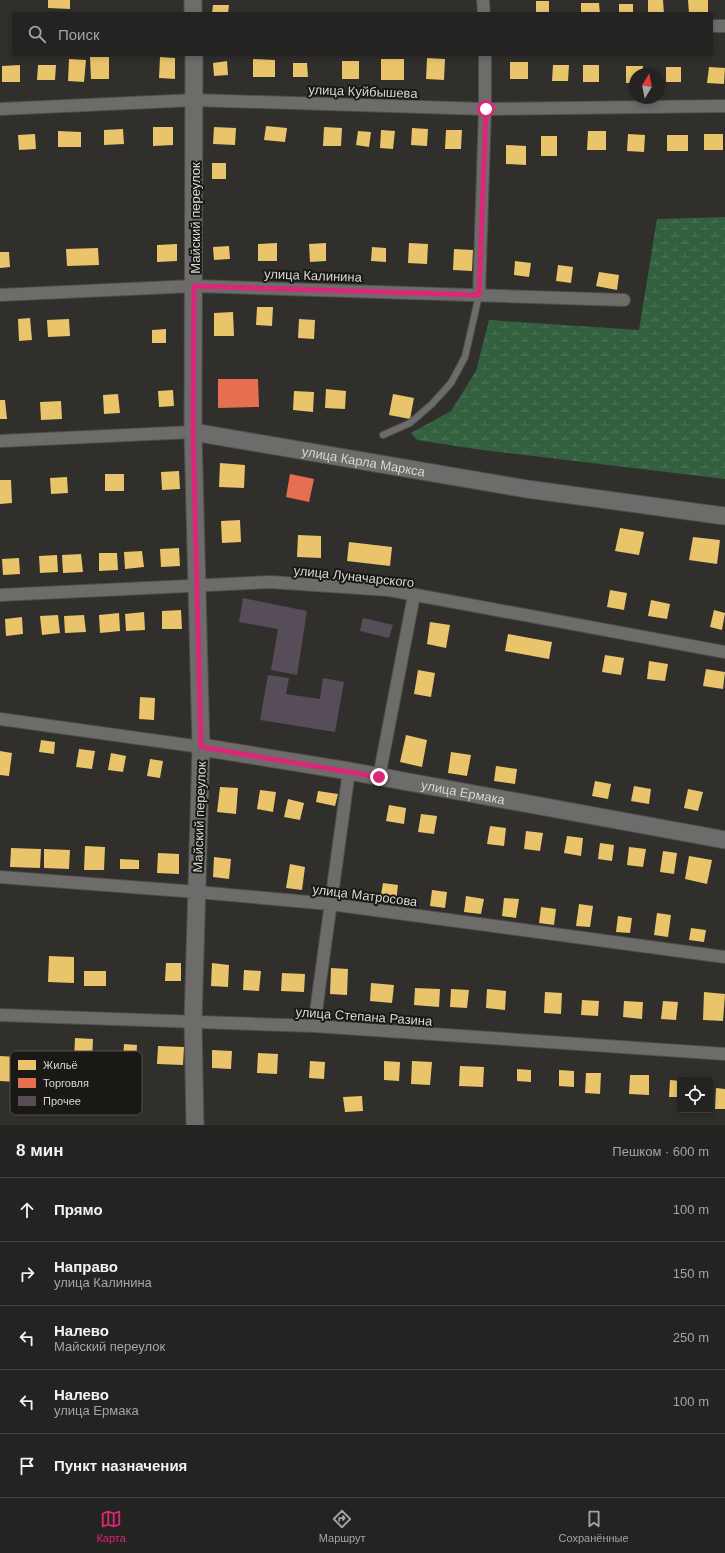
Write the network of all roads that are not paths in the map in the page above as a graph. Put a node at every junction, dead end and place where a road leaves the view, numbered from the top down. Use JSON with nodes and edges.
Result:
{"nodes":[{"id":1,"x":193,"y":0,"type":"edge"},
{"id":2,"x":483,"y":0,"type":"edge"},
{"id":3,"x":193,"y":12,"type":"edge"},
{"id":4,"x":484,"y":12,"type":"edge"},
{"id":5,"x":713,"y":26,"type":"edge"},
{"id":6,"x":725,"y":26,"type":"edge"},
{"id":7,"x":194,"y":56,"type":"edge"},
{"id":8,"x":485,"y":56,"type":"edge"},
{"id":9,"x":195,"y":100,"type":"junction"},
{"id":10,"x":725,"y":106,"type":"edge"},
{"id":11,"x":0,"y":109,"type":"edge"},
{"id":12,"x":486,"y":109,"type":"junction"},
{"id":13,"x":194,"y":286,"type":"junction"},
{"id":14,"x":0,"y":295,"type":"edge"},
{"id":15,"x":479,"y":295,"type":"junction"},
{"id":16,"x":624,"y":300,"type":"dead end"},
{"id":17,"x":193,"y":432,"type":"junction"},
{"id":18,"x":383,"y":435,"type":"dead end"},
{"id":19,"x":0,"y":442,"type":"edge"},
{"id":20,"x":725,"y":516,"type":"edge"},
{"id":21,"x":198,"y":586,"type":"junction"},
{"id":22,"x":0,"y":595,"type":"edge"},
{"id":23,"x":414,"y":595,"type":"junction"},
{"id":24,"x":725,"y":652,"type":"edge"},
{"id":25,"x":0,"y":719,"type":"edge"},
{"id":26,"x":201,"y":747,"type":"junction"},
{"id":27,"x":349,"y":771,"type":"junction"},
{"id":28,"x":379,"y":777,"type":"junction"},
{"id":29,"x":725,"y":840,"type":"edge"},
{"id":30,"x":0,"y":877,"type":"edge"},
{"id":31,"x":197,"y":892,"type":"junction"},
{"id":32,"x":330,"y":904,"type":"junction"},
{"id":33,"x":725,"y":956,"type":"edge"},
{"id":34,"x":0,"y":1015,"type":"edge"},
{"id":35,"x":193,"y":1022,"type":"junction"},
{"id":36,"x":314,"y":1026,"type":"junction"},
{"id":37,"x":725,"y":1054,"type":"edge"},
{"id":38,"x":195,"y":1125,"type":"edge"}],
"edges":[{"from":1,"to":3,"type":"main road"},
{"from":2,"to":4,"type":"street"},
{"from":5,"to":6,"type":"street"},
{"from":7,"to":9,"type":"main road","name":"Майский переулок"},
{"from":8,"to":12,"type":"street"},
{"from":9,"to":11,"type":"street","name":"улица Куйбышева"},
{"from":9,"to":12,"type":"street","name":"улица Куйбышева"},
{"from":9,"to":13,"type":"main road","name":"Майский переулок"},
{"from":10,"to":12,"type":"street","name":"улица Куйбышева"},
{"from":12,"to":15,"type":"street"},
{"from":13,"to":14,"type":"street","name":"улица Калинина"},
{"from":13,"to":15,"type":"street","name":"улица Калинина"},
{"from":13,"to":17,"type":"main road","name":"Майский переулок"},
{"from":15,"to":16,"type":"street","name":"улица Калинина"},
{"from":15,"to":18,"type":"lane"},
{"from":17,"to":19,"type":"street","name":"улица Карла Маркса"},
{"from":17,"to":20,"type":"main road","name":"улица Карла Маркса"},
{"from":17,"to":21,"type":"main road","name":"Майский переулок"},
{"from":21,"to":22,"type":"street","name":"улица Луначарского"},
{"from":21,"to":23,"type":"street","name":"улица Луначарского"},
{"from":21,"to":26,"type":"main road","name":"Майский переулок"},
{"from":23,"to":24,"type":"street","name":"улица Луначарского"},
{"from":23,"to":28,"type":"street"},
{"from":25,"to":26,"type":"street"},
{"from":26,"to":27,"type":"main road","name":"улица Ермака"},
{"from":26,"to":31,"type":"main road","name":"Майский переулок"},
{"from":27,"to":28,"type":"main road","name":"улица Ермака"},
{"from":27,"to":32,"type":"street"},
{"from":28,"to":29,"type":"main road","name":"улица Ермака"},
{"from":30,"to":31,"type":"street","name":"улица Матросова"},
{"from":31,"to":32,"type":"street","name":"улица Матросова"},
{"from":31,"to":35,"type":"main road","name":"Майский переулок"},
{"from":32,"to":33,"type":"street","name":"улица Матросова"},
{"from":32,"to":36,"type":"street"},
{"from":34,"to":35,"type":"street","name":"улица Степана Разина"},
{"from":35,"to":36,"type":"street","name":"улица Степана Разина"},
{"from":35,"to":38,"type":"main road","name":"Майский переулок"},
{"from":36,"to":37,"type":"street","name":"улица Степана Разина"}]}
